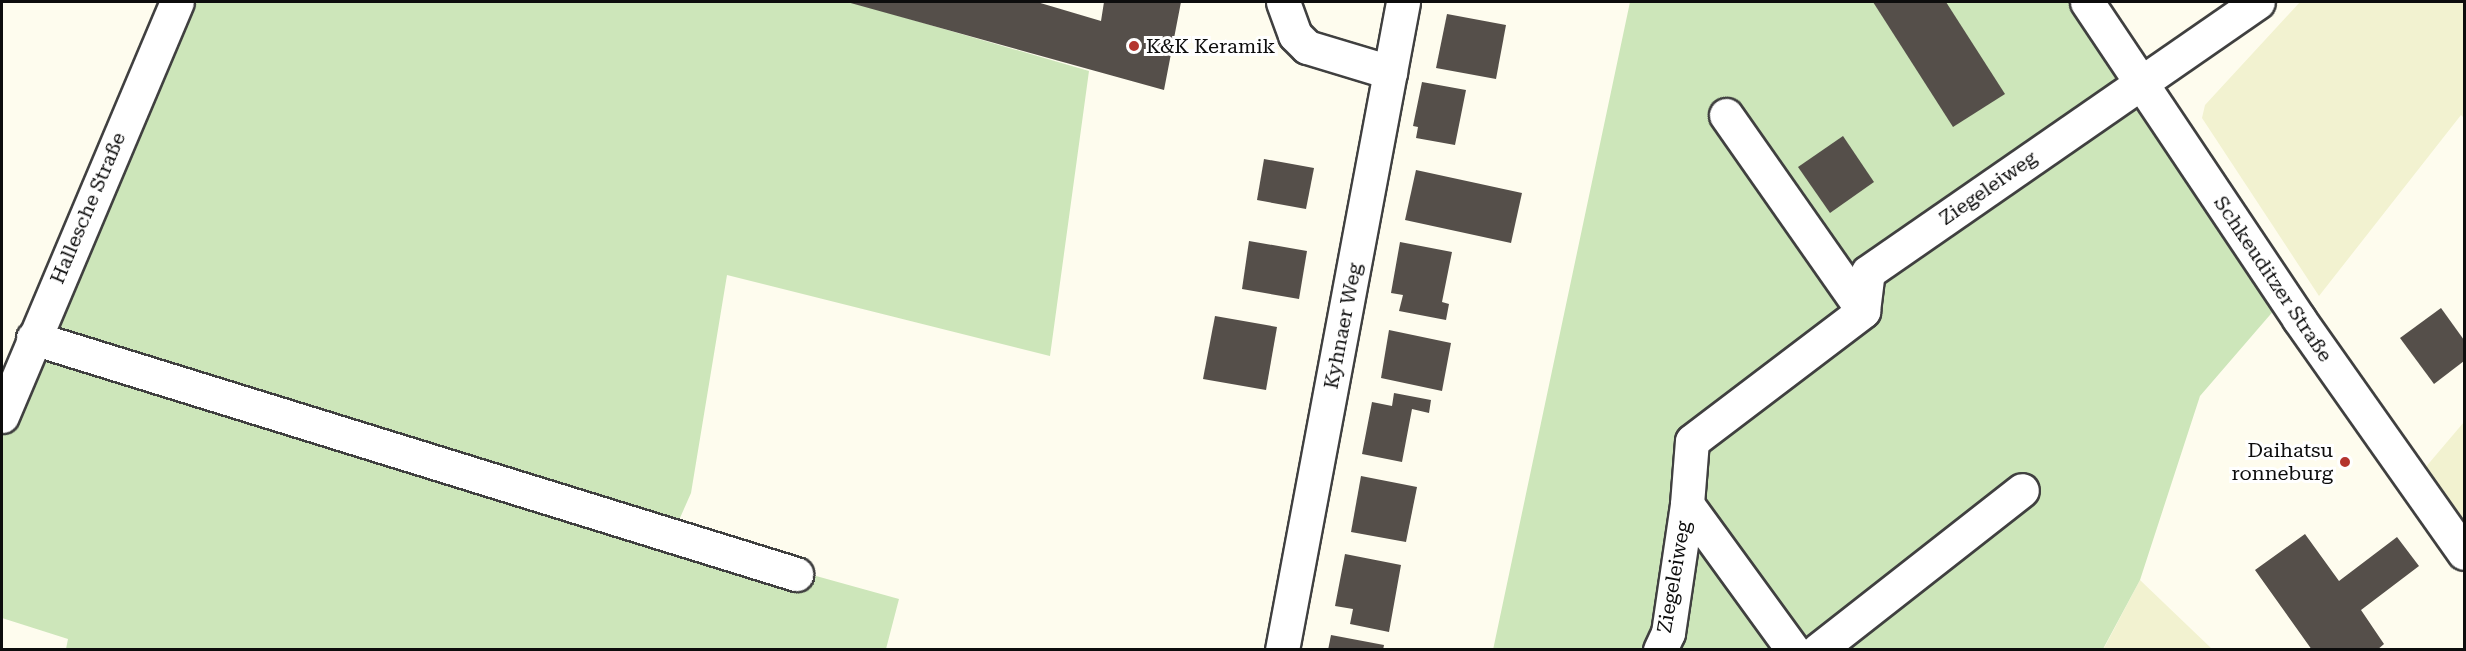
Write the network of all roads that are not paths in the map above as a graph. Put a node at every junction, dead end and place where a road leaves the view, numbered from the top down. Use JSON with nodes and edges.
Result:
{"nodes":[{"id":1,"x":177,"y":2,"type":"edge"},
{"id":2,"x":1283,"y":2,"type":"edge"},
{"id":3,"x":1403,"y":2,"type":"edge"},
{"id":4,"x":2087,"y":2,"type":"edge"},
{"id":5,"x":2258,"y":2,"type":"edge"},
{"id":6,"x":1390,"y":72,"type":"junction"},
{"id":7,"x":2141,"y":82,"type":"junction"},
{"id":8,"x":1726,"y":115,"type":"dead end"},
{"id":9,"x":1863,"y":311,"type":"junction"},
{"id":10,"x":33,"y":338,"type":"junction"},
{"id":11,"x":2,"y":416,"type":"edge"},
{"id":12,"x":2022,"y":490,"type":"dead end"},
{"id":13,"x":1686,"y":504,"type":"junction"},
{"id":14,"x":2464,"y":553,"type":"edge"},
{"id":15,"x":796,"y":574,"type":"dead end"},
{"id":16,"x":1282,"y":650,"type":"edge"},
{"id":17,"x":1660,"y":650,"type":"edge"},
{"id":18,"x":1793,"y":650,"type":"edge"},
{"id":19,"x":1818,"y":650,"type":"edge"}],
"edges":[{"from":1,"to":10,"type":"street","name":"Hallesche Straße"},
{"from":2,"to":6,"type":"street"},
{"from":3,"to":6,"type":"street","name":"Kyhnaer Weg"},
{"from":4,"to":7,"type":"street","name":"Schkeuditzer Straße"},
{"from":5,"to":7,"type":"street","name":"Ziegeleiweg"},
{"from":6,"to":16,"type":"street","name":"Kyhnaer Weg"},
{"from":7,"to":9,"type":"street","name":"Ziegeleiweg"},
{"from":7,"to":14,"type":"street","name":"Schkeuditzer Straße"},
{"from":8,"to":9,"type":"street"},
{"from":9,"to":13,"type":"street","name":"Ziegeleiweg"},
{"from":10,"to":11,"type":"street","name":"Hallesche Straße"},
{"from":10,"to":15,"type":"street"},
{"from":12,"to":19,"type":"street"},
{"from":13,"to":17,"type":"street","name":"Ziegeleiweg"},
{"from":13,"to":18,"type":"street","name":"Ziegeleiweg"}]}
